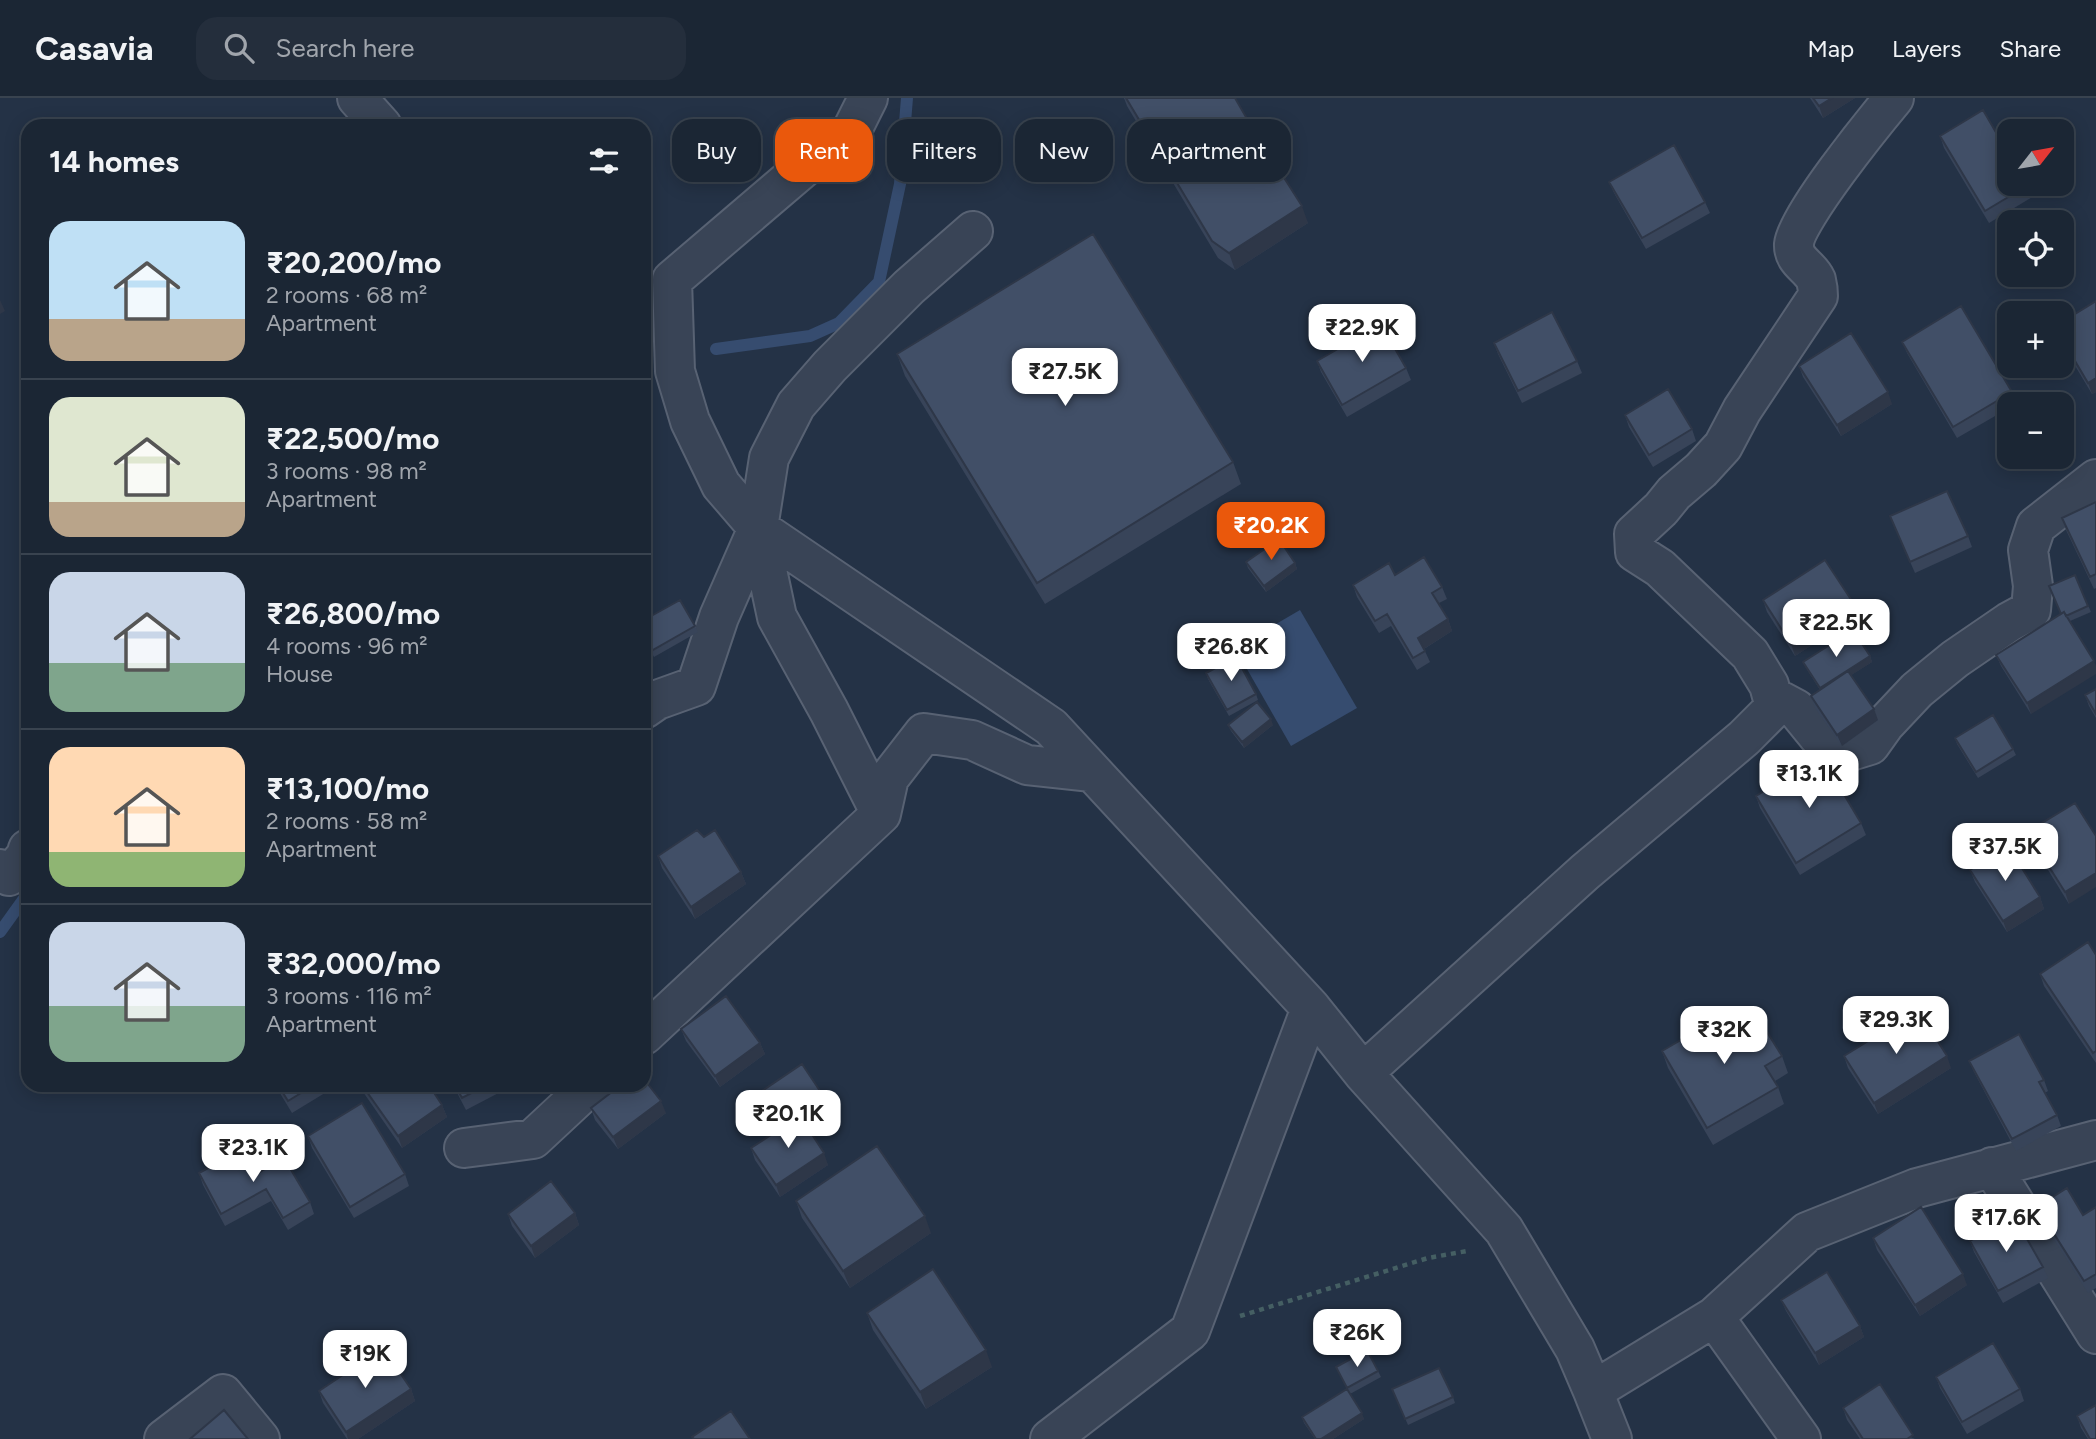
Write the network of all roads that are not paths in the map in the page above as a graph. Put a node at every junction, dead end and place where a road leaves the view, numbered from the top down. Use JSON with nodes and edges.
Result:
{"nodes":[{"id":1,"x":357,"y":98,"type":"edge"},
{"id":2,"x":868,"y":98,"type":"edge"},
{"id":3,"x":1894,"y":98,"type":"edge"},
{"id":4,"x":376,"y":119,"type":"edge"},
{"id":5,"x":973,"y":231,"type":"dead end"},
{"id":6,"x":658,"y":283,"type":"edge"},
{"id":7,"x":2096,"y":480,"type":"edge"},
{"id":8,"x":758,"y":528,"type":"junction"},
{"id":9,"x":651,"y":704,"type":"edge"},
{"id":10,"x":1775,"y":707,"type":"junction"},
{"id":11,"x":1092,"y":772,"type":"junction"},
{"id":12,"x":881,"y":814,"type":"junction"},
{"id":13,"x":21,"y":862,"type":"edge"},
{"id":14,"x":0,"y":869,"type":"edge"},
{"id":15,"x":1311,"y":1008,"type":"junction"},
{"id":16,"x":651,"y":1028,"type":"edge"},
{"id":17,"x":1363,"y":1073,"type":"junction"},
{"id":18,"x":583,"y":1092,"type":"edge"},
{"id":19,"x":2096,"y":1140,"type":"edge"},
{"id":20,"x":464,"y":1149,"type":"dead end"},
{"id":21,"x":1992,"y":1167,"type":"junction"},
{"id":22,"x":1714,"y":1317,"type":"junction"},
{"id":23,"x":2096,"y":1334,"type":"edge"},
{"id":24,"x":1593,"y":1391,"type":"junction"},
{"id":25,"x":163,"y":1439,"type":"edge"},
{"id":26,"x":260,"y":1439,"type":"edge"},
{"id":27,"x":1051,"y":1439,"type":"edge"},
{"id":28,"x":1612,"y":1439,"type":"edge"},
{"id":29,"x":1801,"y":1439,"type":"edge"}],
"edges":[{"from":1,"to":4,"type":"street"},
{"from":2,"to":6,"type":"street"},
{"from":3,"to":10,"type":"street"},
{"from":5,"to":8,"type":"street"},
{"from":6,"to":8,"type":"street"},
{"from":7,"to":10,"type":"street"},
{"from":8,"to":9,"type":"street"},
{"from":8,"to":11,"type":"street"},
{"from":8,"to":12,"type":"street"},
{"from":10,"to":17,"type":"street"},
{"from":11,"to":12,"type":"street"},
{"from":11,"to":15,"type":"street"},
{"from":12,"to":16,"type":"street"},
{"from":13,"to":14,"type":"street"},
{"from":15,"to":17,"type":"street"},
{"from":15,"to":27,"type":"street"},
{"from":17,"to":24,"type":"street"},
{"from":18,"to":20,"type":"street"},
{"from":19,"to":21,"type":"street"},
{"from":21,"to":22,"type":"street"},
{"from":21,"to":23,"type":"street"},
{"from":22,"to":24,"type":"street"},
{"from":22,"to":29,"type":"street"},
{"from":24,"to":28,"type":"street"},
{"from":25,"to":26,"type":"street"}]}
